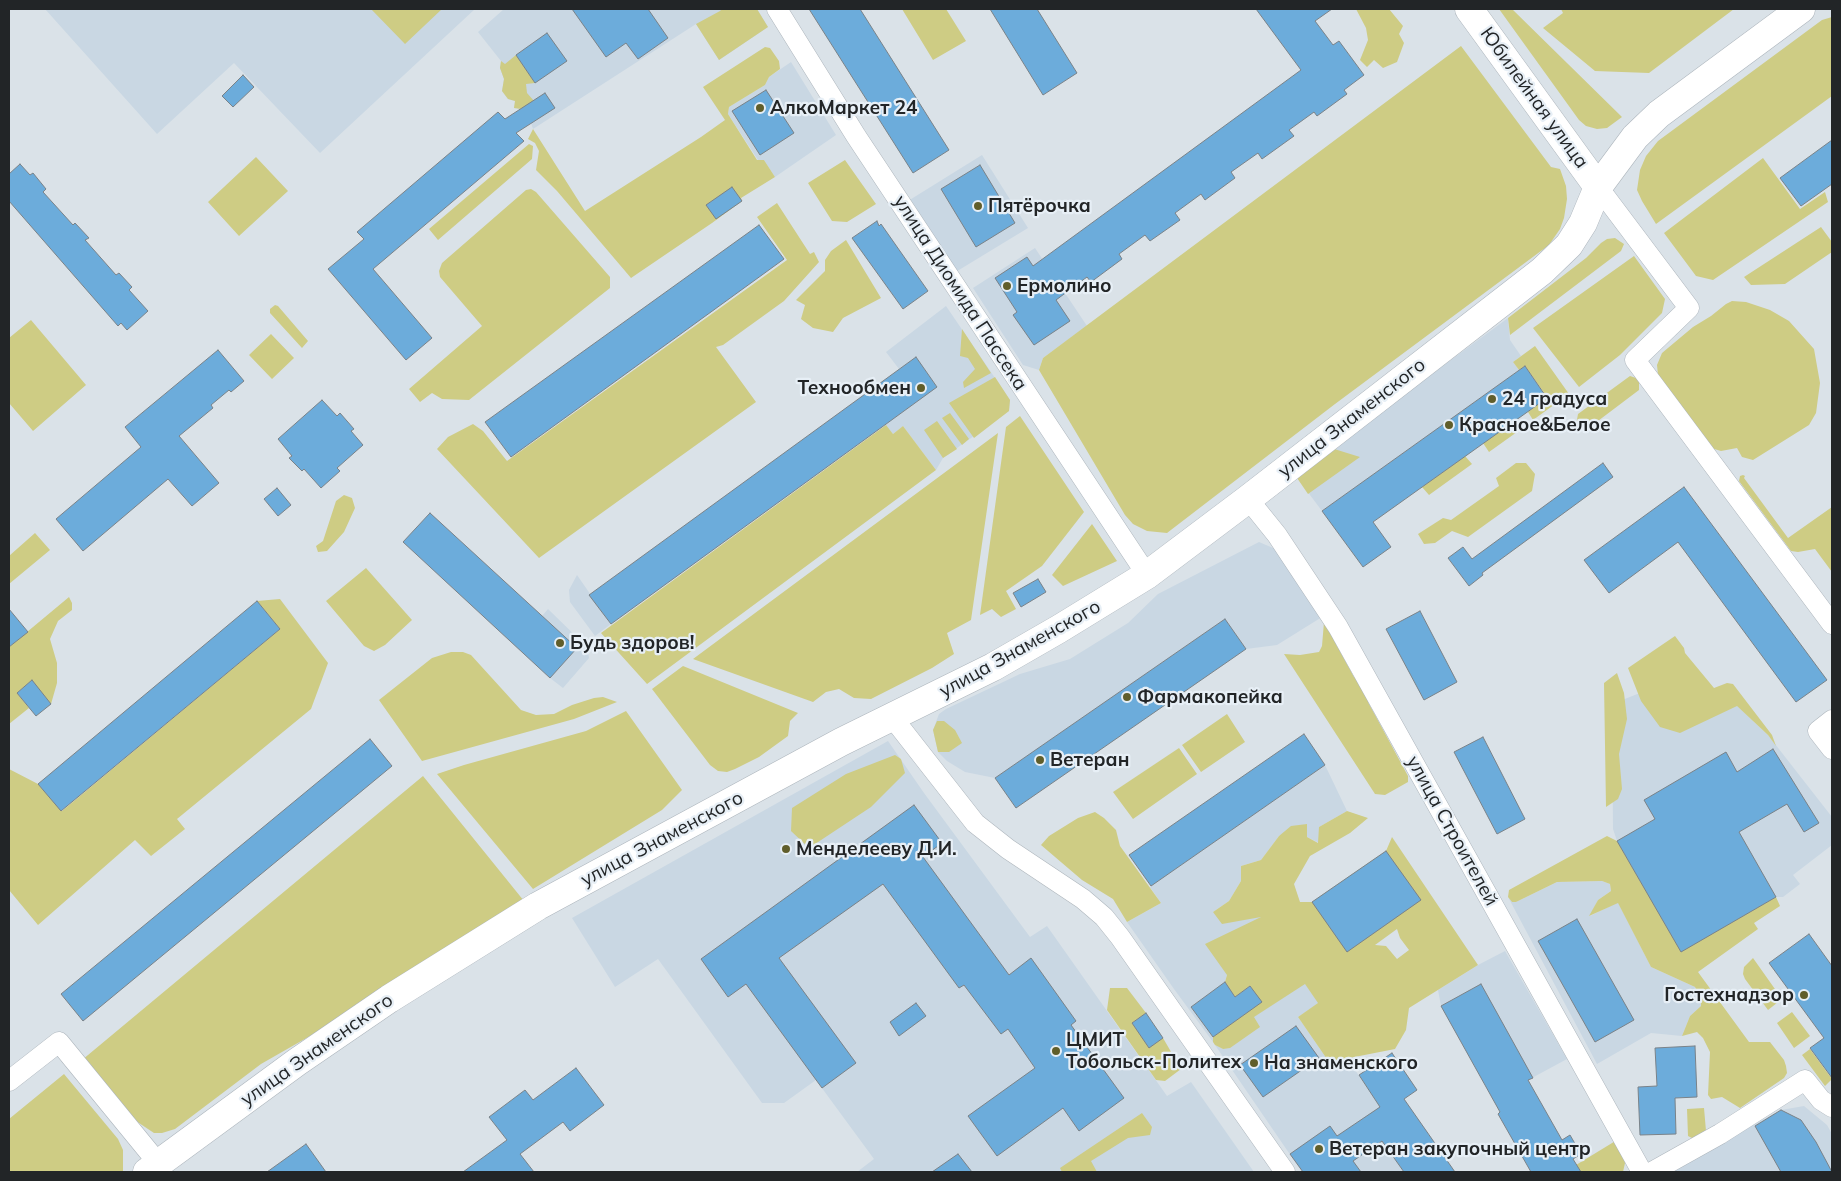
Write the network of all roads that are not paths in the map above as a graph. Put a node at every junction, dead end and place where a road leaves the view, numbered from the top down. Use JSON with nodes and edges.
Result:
{"nodes":[{"id":1,"x":777,"y":9,"type":"edge"},
{"id":2,"x":1469,"y":9,"type":"edge"},
{"id":3,"x":1801,"y":9,"type":"edge"},
{"id":4,"x":1598,"y":187,"type":"junction"},
{"id":5,"x":1248,"y":499,"type":"junction"},
{"id":6,"x":1146,"y":575,"type":"junction"},
{"id":7,"x":1832,"y":624,"type":"edge"},
{"id":8,"x":892,"y":717,"type":"junction"},
{"id":9,"x":1832,"y":720,"type":"edge"},
{"id":10,"x":1832,"y":749,"type":"edge"},
{"id":11,"x":9,"y":1081,"type":"edge"},
{"id":12,"x":1832,"y":1107,"type":"edge"},
{"id":13,"x":152,"y":1168,"type":"edge"},
{"id":14,"x":1285,"y":1172,"type":"edge"},
{"id":15,"x":1642,"y":1172,"type":"edge"},
{"id":16,"x":1652,"y":1172,"type":"edge"}],
"edges":[{"from":1,"to":6,"type":"street","name":"улица Диомида Пассека"},
{"from":2,"to":4,"type":"main road","name":"Юбилейная улица"},
{"from":3,"to":4,"type":"main road","name":"улица Знаменского"},
{"from":4,"to":5,"type":"main road","name":"улица Знаменского"},
{"from":4,"to":7,"type":"street"},
{"from":5,"to":6,"type":"main road","name":"улица Знаменского"},
{"from":5,"to":15,"type":"street","name":"улица Строителей"},
{"from":6,"to":8,"type":"main road","name":"улица Знаменского"},
{"from":8,"to":13,"type":"main road","name":"улица Знаменского"},
{"from":8,"to":14,"type":"street"},
{"from":9,"to":10,"type":"street"},
{"from":11,"to":13,"type":"street"},
{"from":12,"to":16,"type":"street"}]}
